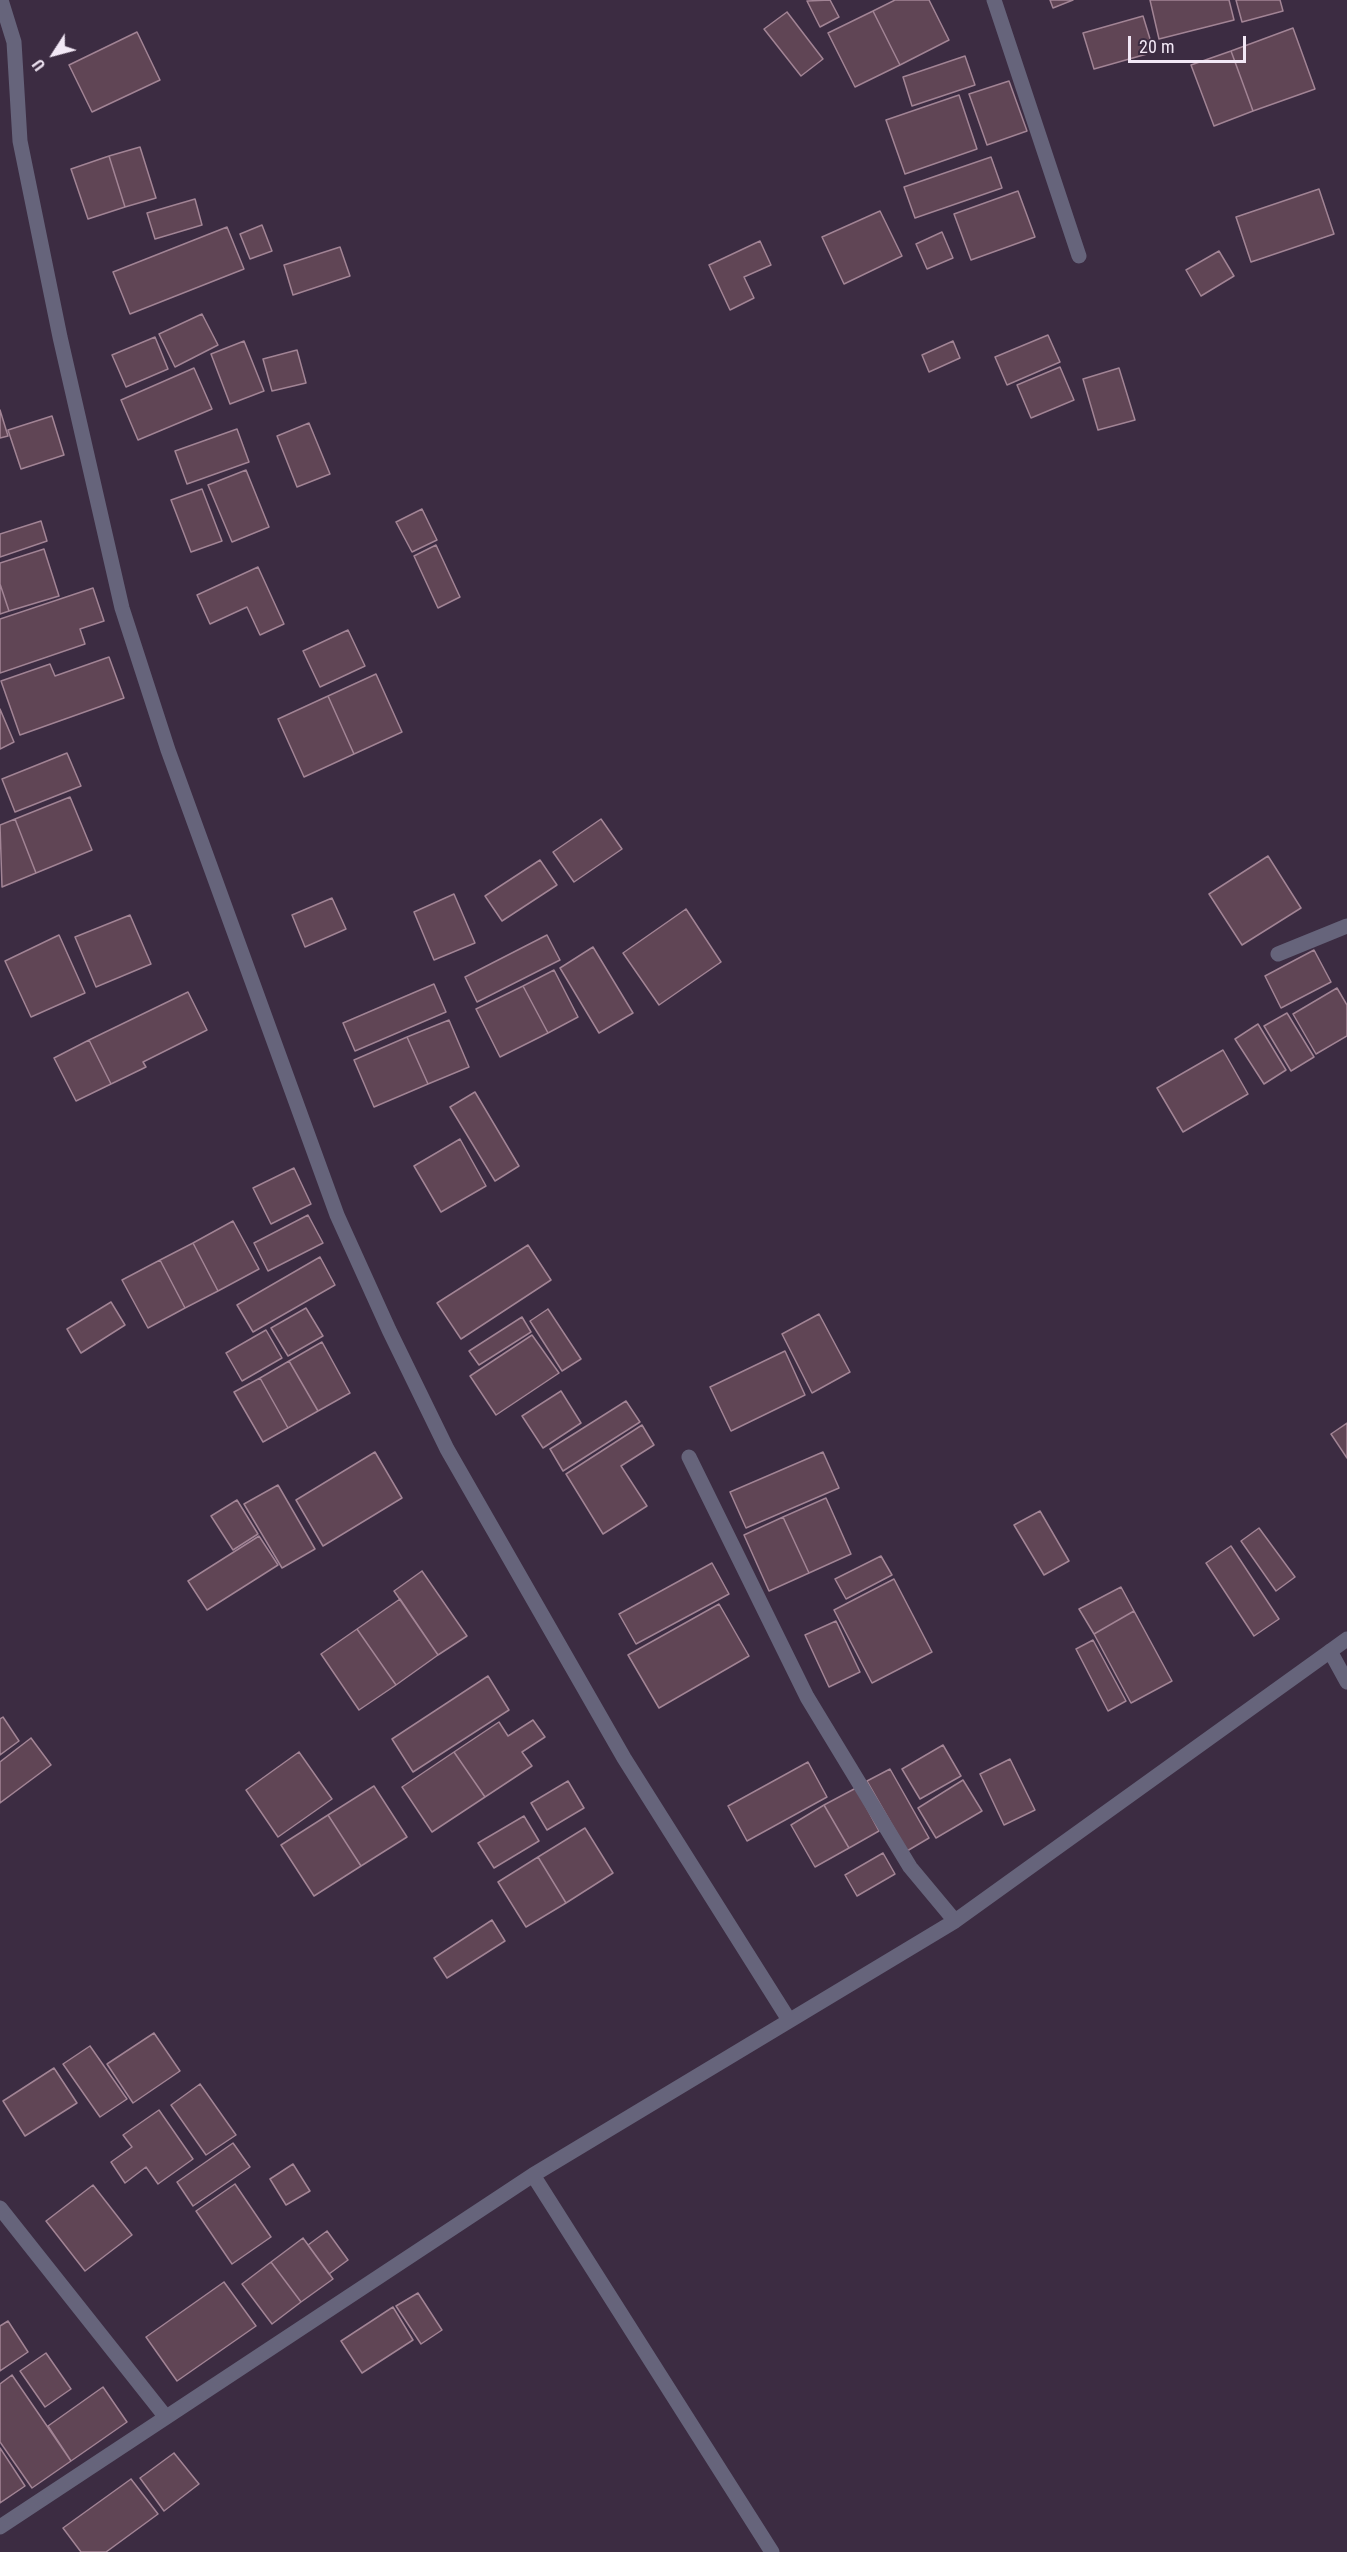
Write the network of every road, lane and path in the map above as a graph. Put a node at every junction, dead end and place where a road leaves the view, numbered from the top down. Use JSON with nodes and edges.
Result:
{"nodes":[{"id":1,"x":1,"y":0,"type":"edge"},
{"id":2,"x":994,"y":0,"type":"edge"},
{"id":3,"x":1079,"y":256,"type":"dead end"},
{"id":4,"x":1347,"y":926,"type":"edge"},
{"id":5,"x":1278,"y":954,"type":"dead end"},
{"id":6,"x":689,"y":1457,"type":"dead end"},
{"id":7,"x":1347,"y":1639,"type":"edge"},
{"id":8,"x":1330,"y":1651,"type":"junction"},
{"id":9,"x":1347,"y":1682,"type":"edge"},
{"id":10,"x":955,"y":1921,"type":"junction"},
{"id":11,"x":789,"y":2020,"type":"junction"},
{"id":12,"x":532,"y":2175,"type":"junction"},
{"id":13,"x":0,"y":2208,"type":"edge"},
{"id":14,"x":165,"y":2416,"type":"junction"},
{"id":15,"x":0,"y":2527,"type":"edge"},
{"id":16,"x":772,"y":2552,"type":"edge"}],
"edges":[{"from":1,"to":11,"type":"street"},
{"from":2,"to":3,"type":"street"},
{"from":4,"to":5,"type":"street"},
{"from":6,"to":10,"type":"street"},
{"from":7,"to":8,"type":"street"},
{"from":8,"to":9,"type":"street"},
{"from":8,"to":10,"type":"street"},
{"from":10,"to":11,"type":"street"},
{"from":11,"to":12,"type":"street"},
{"from":12,"to":14,"type":"street"},
{"from":12,"to":16,"type":"street"},
{"from":13,"to":14,"type":"street"},
{"from":14,"to":15,"type":"street"}]}
